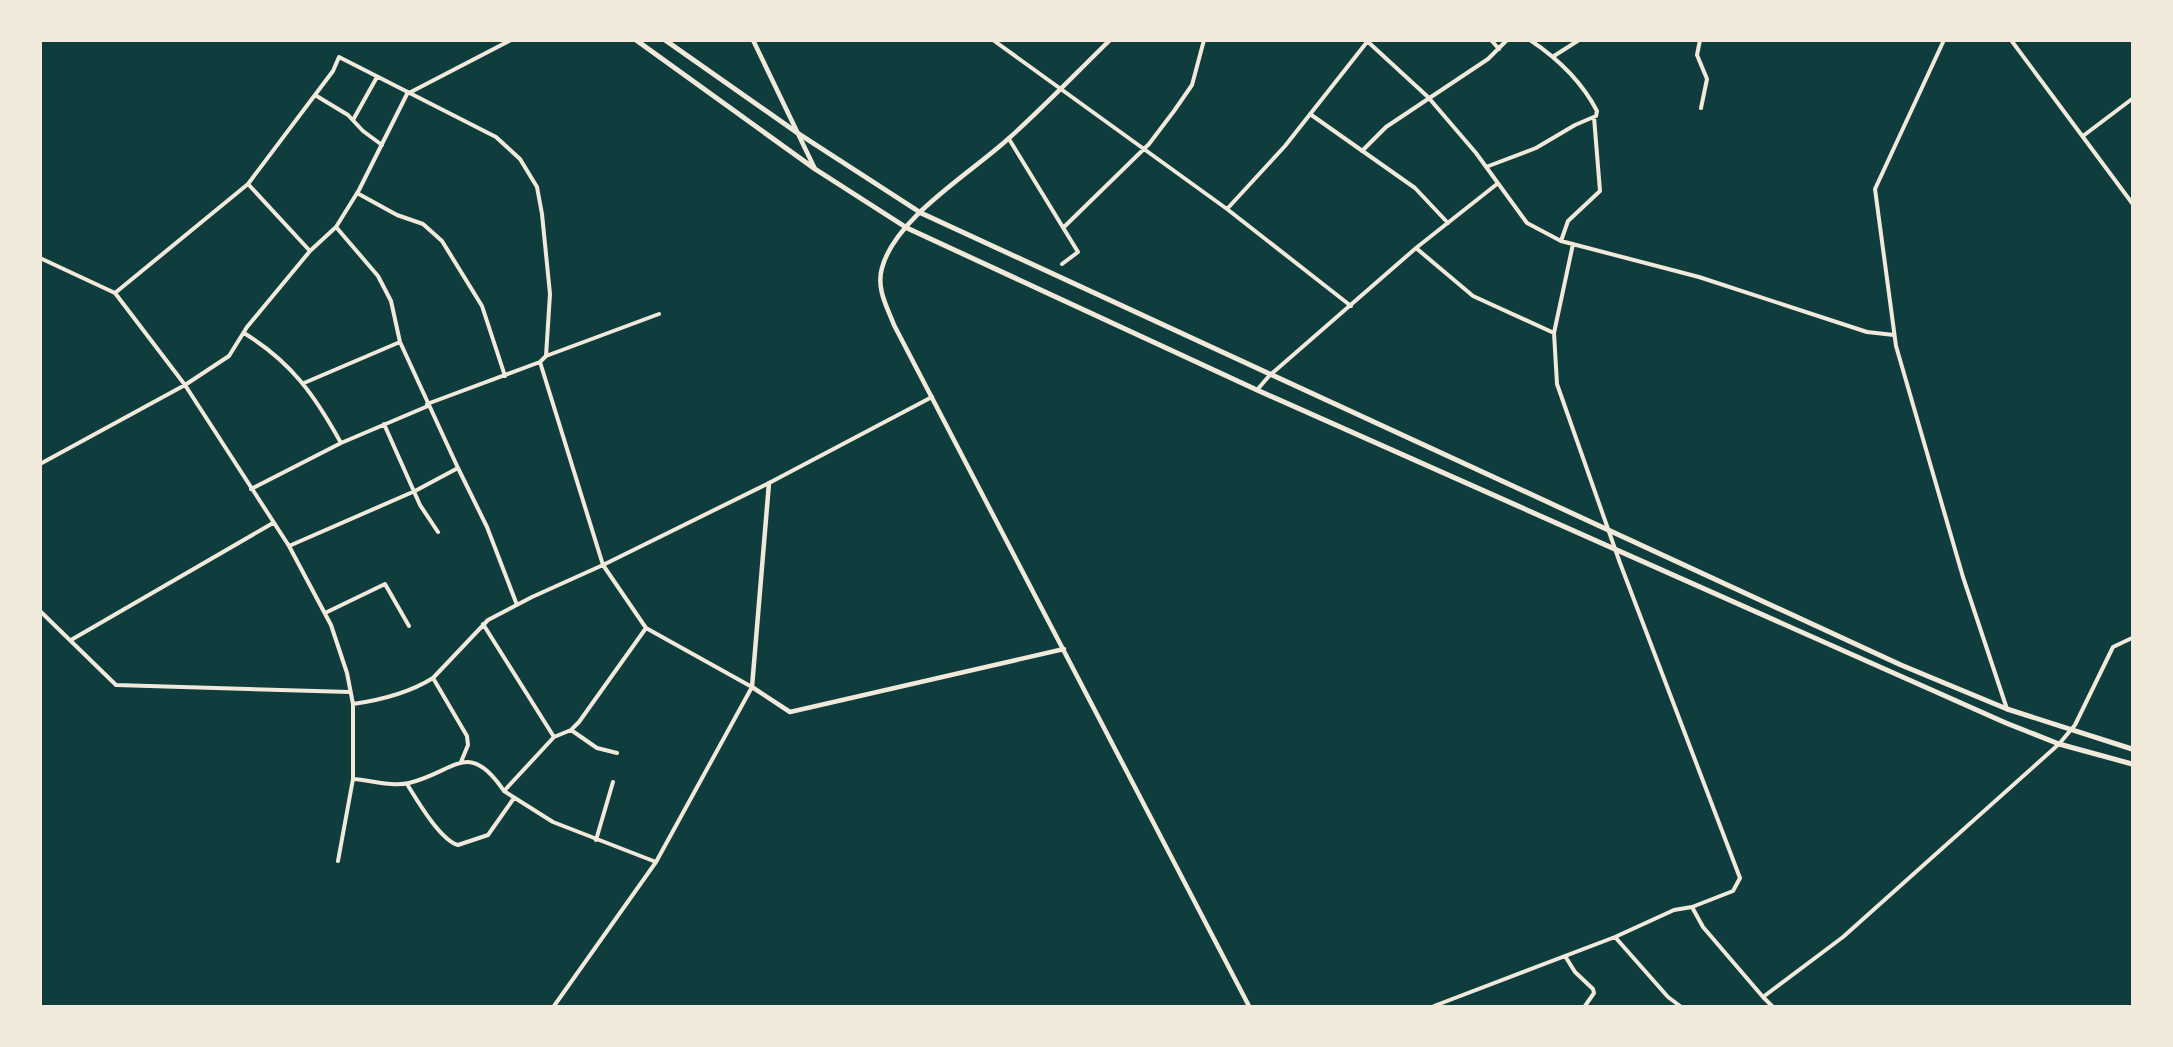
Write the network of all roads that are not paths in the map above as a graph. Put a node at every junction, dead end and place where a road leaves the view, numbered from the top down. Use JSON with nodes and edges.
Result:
{"nodes":[{"id":1,"x":511,"y":40,"type":"edge"},
{"id":2,"x":636,"y":40,"type":"edge"},
{"id":3,"x":665,"y":40,"type":"edge"},
{"id":4,"x":753,"y":40,"type":"edge"},
{"id":5,"x":993,"y":40,"type":"edge"},
{"id":6,"x":1110,"y":40,"type":"edge"},
{"id":7,"x":1204,"y":40,"type":"edge"},
{"id":8,"x":1491,"y":40,"type":"edge"},
{"id":9,"x":1507,"y":40,"type":"edge"},
{"id":10,"x":1530,"y":40,"type":"edge"},
{"id":11,"x":1579,"y":40,"type":"edge"},
{"id":12,"x":1700,"y":40,"type":"edge"},
{"id":13,"x":1944,"y":40,"type":"edge"},
{"id":14,"x":2011,"y":40,"type":"edge"},
{"id":15,"x":1367,"y":41,"type":"edge"},
{"id":16,"x":1499,"y":49,"type":"junction"},
{"id":17,"x":1554,"y":56,"type":"junction"},
{"id":18,"x":377,"y":77,"type":"junction"},
{"id":19,"x":1059,"y":90,"type":"junction"},
{"id":20,"x":407,"y":94,"type":"junction"},
{"id":21,"x":315,"y":95,"type":"junction"},
{"id":22,"x":1428,"y":97,"type":"junction"},
{"id":23,"x":2133,"y":99,"type":"edge"},
{"id":24,"x":1701,"y":108,"type":"dead end"},
{"id":25,"x":1310,"y":114,"type":"junction"},
{"id":26,"x":1594,"y":117,"type":"junction"},
{"id":27,"x":353,"y":120,"type":"junction"},
{"id":28,"x":799,"y":134,"type":"junction"},
{"id":29,"x":2083,"y":136,"type":"junction"},
{"id":30,"x":1009,"y":139,"type":"junction"},
{"id":31,"x":382,"y":145,"type":"junction"},
{"id":32,"x":1143,"y":150,"type":"junction"},
{"id":33,"x":1362,"y":151,"type":"junction"},
{"id":34,"x":1486,"y":167,"type":"junction"},
{"id":35,"x":815,"y":169,"type":"junction"},
{"id":36,"x":248,"y":184,"type":"junction"},
{"id":37,"x":1497,"y":184,"type":"junction"},
{"id":38,"x":357,"y":193,"type":"junction"},
{"id":39,"x":2133,"y":202,"type":"edge"},
{"id":40,"x":1227,"y":209,"type":"junction"},
{"id":41,"x":921,"y":213,"type":"junction"},
{"id":42,"x":1448,"y":223,"type":"junction"},
{"id":43,"x":336,"y":227,"type":"junction"},
{"id":44,"x":1064,"y":227,"type":"junction"},
{"id":45,"x":907,"y":228,"type":"junction"},
{"id":46,"x":1561,"y":241,"type":"junction"},
{"id":47,"x":1573,"y":244,"type":"junction"},
{"id":48,"x":1416,"y":248,"type":"junction"},
{"id":49,"x":310,"y":251,"type":"junction"},
{"id":50,"x":40,"y":258,"type":"edge"},
{"id":51,"x":1062,"y":264,"type":"dead end"},
{"id":52,"x":115,"y":293,"type":"junction"},
{"id":53,"x":1351,"y":306,"type":"junction"},
{"id":54,"x":659,"y":314,"type":"dead end"},
{"id":55,"x":244,"y":333,"type":"junction"},
{"id":56,"x":1554,"y":333,"type":"junction"},
{"id":57,"x":1894,"y":335,"type":"junction"},
{"id":58,"x":400,"y":342,"type":"junction"},
{"id":59,"x":546,"y":356,"type":"junction"},
{"id":60,"x":540,"y":362,"type":"junction"},
{"id":61,"x":505,"y":376,"type":"junction"},
{"id":62,"x":1269,"y":376,"type":"junction"},
{"id":63,"x":304,"y":383,"type":"junction"},
{"id":64,"x":185,"y":385,"type":"junction"},
{"id":65,"x":1257,"y":390,"type":"junction"},
{"id":66,"x":933,"y":397,"type":"junction"},
{"id":67,"x":428,"y":405,"type":"junction"},
{"id":68,"x":384,"y":424,"type":"junction"},
{"id":69,"x":341,"y":443,"type":"junction"},
{"id":70,"x":40,"y":464,"type":"edge"},
{"id":71,"x":458,"y":468,"type":"junction"},
{"id":72,"x":769,"y":483,"type":"junction"},
{"id":73,"x":250,"y":489,"type":"junction"},
{"id":74,"x":415,"y":490,"type":"junction"},
{"id":75,"x":273,"y":523,"type":"junction"},
{"id":76,"x":438,"y":532,"type":"dead end"},
{"id":77,"x":1611,"y":532,"type":"junction"},
{"id":78,"x":288,"y":546,"type":"junction"},
{"id":79,"x":1616,"y":550,"type":"junction"},
{"id":80,"x":603,"y":565,"type":"junction"},
{"id":81,"x":517,"y":605,"type":"junction"},
{"id":82,"x":40,"y":611,"type":"edge"},
{"id":83,"x":325,"y":612,"type":"junction"},
{"id":84,"x":483,"y":624,"type":"junction"},
{"id":85,"x":409,"y":626,"type":"dead end"},
{"id":86,"x":646,"y":628,"type":"junction"},
{"id":87,"x":2133,"y":638,"type":"edge"},
{"id":88,"x":71,"y":640,"type":"junction"},
{"id":89,"x":1064,"y":649,"type":"junction"},
{"id":90,"x":433,"y":678,"type":"junction"},
{"id":91,"x":752,"y":687,"type":"junction"},
{"id":92,"x":350,"y":692,"type":"junction"},
{"id":93,"x":353,"y":704,"type":"junction"},
{"id":94,"x":2007,"y":709,"type":"junction"},
{"id":95,"x":571,"y":730,"type":"junction"},
{"id":96,"x":2072,"y":731,"type":"junction"},
{"id":97,"x":554,"y":737,"type":"junction"},
{"id":98,"x":2059,"y":744,"type":"junction"},
{"id":99,"x":2133,"y":749,"type":"edge"},
{"id":100,"x":617,"y":753,"type":"dead end"},
{"id":101,"x":461,"y":762,"type":"junction"},
{"id":102,"x":2133,"y":764,"type":"edge"},
{"id":103,"x":353,"y":779,"type":"junction"},
{"id":104,"x":613,"y":782,"type":"dead end"},
{"id":105,"x":407,"y":784,"type":"junction"},
{"id":106,"x":504,"y":791,"type":"junction"},
{"id":107,"x":514,"y":798,"type":"junction"},
{"id":108,"x":596,"y":840,"type":"junction"},
{"id":109,"x":338,"y":861,"type":"dead end"},
{"id":110,"x":656,"y":862,"type":"junction"},
{"id":111,"x":1692,"y":907,"type":"junction"},
{"id":112,"x":1615,"y":937,"type":"junction"},
{"id":113,"x":1565,"y":956,"type":"junction"},
{"id":114,"x":1762,"y":997,"type":"junction"},
{"id":115,"x":554,"y":1006,"type":"edge"},
{"id":116,"x":1249,"y":1006,"type":"edge"},
{"id":117,"x":1434,"y":1006,"type":"edge"},
{"id":118,"x":1585,"y":1006,"type":"edge"},
{"id":119,"x":1680,"y":1006,"type":"edge"},
{"id":120,"x":1772,"y":1006,"type":"edge"}],
"edges":[{"from":1,"to":20,"type":"street"},
{"from":2,"to":35,"type":"main road"},
{"from":3,"to":28,"type":"main road"},
{"from":4,"to":28,"type":"street"},
{"from":5,"to":19,"type":"street"},
{"from":6,"to":19,"type":"street"},
{"from":7,"to":32,"type":"street"},
{"from":8,"to":16,"type":"street"},
{"from":9,"to":16,"type":"street"},
{"from":10,"to":17,"type":"street"},
{"from":11,"to":17,"type":"street"},
{"from":12,"to":24,"type":"street"},
{"from":13,"to":57,"type":"street"},
{"from":14,"to":29,"type":"street"},
{"from":15,"to":22,"type":"street"},
{"from":15,"to":25,"type":"street"},
{"from":16,"to":22,"type":"street"},
{"from":17,"to":26,"type":"street"},
{"from":18,"to":20,"type":"street"},
{"from":18,"to":21,"type":"street"},
{"from":18,"to":27,"type":"street"},
{"from":19,"to":30,"type":"street"},
{"from":19,"to":32,"type":"street"},
{"from":20,"to":31,"type":"street"},
{"from":20,"to":59,"type":"street"},
{"from":21,"to":27,"type":"street"},
{"from":21,"to":36,"type":"street"},
{"from":22,"to":33,"type":"street"},
{"from":22,"to":34,"type":"street"},
{"from":23,"to":29,"type":"street"},
{"from":25,"to":33,"type":"street"},
{"from":25,"to":40,"type":"street"},
{"from":26,"to":34,"type":"street"},
{"from":26,"to":46,"type":"street"},
{"from":27,"to":31,"type":"street"},
{"from":28,"to":35,"type":"street"},
{"from":28,"to":41,"type":"main road"},
{"from":29,"to":39,"type":"street"},
{"from":30,"to":41,"type":"street"},
{"from":30,"to":44,"type":"street"},
{"from":31,"to":38,"type":"street"},
{"from":32,"to":40,"type":"street"},
{"from":32,"to":44,"type":"street"},
{"from":33,"to":42,"type":"street"},
{"from":34,"to":37,"type":"street"},
{"from":35,"to":45,"type":"main road"},
{"from":36,"to":49,"type":"street"},
{"from":36,"to":52,"type":"street"},
{"from":37,"to":42,"type":"street"},
{"from":37,"to":46,"type":"street"},
{"from":38,"to":43,"type":"street"},
{"from":38,"to":61,"type":"street"},
{"from":40,"to":53,"type":"street"},
{"from":41,"to":45,"type":"street"},
{"from":41,"to":62,"type":"main road"},
{"from":42,"to":48,"type":"street"},
{"from":43,"to":49,"type":"street"},
{"from":43,"to":58,"type":"street"},
{"from":44,"to":51,"type":"street"},
{"from":45,"to":65,"type":"main road"},
{"from":45,"to":66,"type":"street"},
{"from":46,"to":47,"type":"street"},
{"from":47,"to":56,"type":"street"},
{"from":47,"to":57,"type":"street"},
{"from":48,"to":53,"type":"street"},
{"from":48,"to":56,"type":"street"},
{"from":49,"to":55,"type":"street"},
{"from":50,"to":52,"type":"street"},
{"from":52,"to":64,"type":"street"},
{"from":53,"to":62,"type":"street"},
{"from":54,"to":59,"type":"street"},
{"from":55,"to":63,"type":"street"},
{"from":55,"to":64,"type":"street"},
{"from":56,"to":77,"type":"street"},
{"from":57,"to":94,"type":"street"},
{"from":58,"to":63,"type":"street"},
{"from":58,"to":67,"type":"street"},
{"from":59,"to":60,"type":"street"},
{"from":60,"to":61,"type":"street"},
{"from":60,"to":80,"type":"street"},
{"from":61,"to":67,"type":"street"},
{"from":62,"to":65,"type":"street"},
{"from":62,"to":77,"type":"main road"},
{"from":63,"to":69,"type":"street"},
{"from":64,"to":70,"type":"street"},
{"from":64,"to":73,"type":"street"},
{"from":65,"to":79,"type":"main road"},
{"from":66,"to":72,"type":"street"},
{"from":66,"to":89,"type":"street"},
{"from":67,"to":68,"type":"street"},
{"from":67,"to":71,"type":"street"},
{"from":68,"to":69,"type":"street"},
{"from":68,"to":74,"type":"street"},
{"from":69,"to":73,"type":"street"},
{"from":71,"to":74,"type":"street"},
{"from":71,"to":81,"type":"street"},
{"from":72,"to":80,"type":"street"},
{"from":72,"to":91,"type":"street"},
{"from":73,"to":75,"type":"street"},
{"from":74,"to":76,"type":"street"},
{"from":74,"to":78,"type":"street"},
{"from":75,"to":78,"type":"street"},
{"from":75,"to":88,"type":"street"},
{"from":77,"to":79,"type":"street"},
{"from":77,"to":94,"type":"main road"},
{"from":78,"to":83,"type":"street"},
{"from":79,"to":98,"type":"main road"},
{"from":79,"to":111,"type":"street"},
{"from":80,"to":81,"type":"street"},
{"from":80,"to":86,"type":"street"},
{"from":81,"to":84,"type":"street"},
{"from":82,"to":88,"type":"street"},
{"from":83,"to":85,"type":"street"},
{"from":83,"to":92,"type":"street"},
{"from":84,"to":90,"type":"street"},
{"from":84,"to":97,"type":"street"},
{"from":86,"to":91,"type":"street"},
{"from":86,"to":95,"type":"street"},
{"from":87,"to":96,"type":"street"},
{"from":88,"to":92,"type":"street"},
{"from":89,"to":91,"type":"street"},
{"from":89,"to":116,"type":"street"},
{"from":90,"to":93,"type":"street"},
{"from":90,"to":101,"type":"street"},
{"from":91,"to":110,"type":"street"},
{"from":92,"to":93,"type":"street"},
{"from":93,"to":103,"type":"street"},
{"from":94,"to":96,"type":"main road"},
{"from":95,"to":97,"type":"street"},
{"from":95,"to":100,"type":"street"},
{"from":96,"to":98,"type":"street"},
{"from":96,"to":99,"type":"main road"},
{"from":97,"to":106,"type":"street"},
{"from":98,"to":102,"type":"main road"},
{"from":98,"to":114,"type":"street"},
{"from":101,"to":105,"type":"street"},
{"from":101,"to":106,"type":"street"},
{"from":103,"to":105,"type":"street"},
{"from":103,"to":109,"type":"street"},
{"from":104,"to":108,"type":"street"},
{"from":105,"to":107,"type":"street"},
{"from":106,"to":107,"type":"street"},
{"from":107,"to":108,"type":"street"},
{"from":108,"to":110,"type":"street"},
{"from":110,"to":115,"type":"street"},
{"from":111,"to":112,"type":"street"},
{"from":111,"to":114,"type":"street"},
{"from":112,"to":113,"type":"street"},
{"from":112,"to":119,"type":"street"},
{"from":113,"to":117,"type":"street"},
{"from":113,"to":118,"type":"street"},
{"from":114,"to":120,"type":"street"}]}
